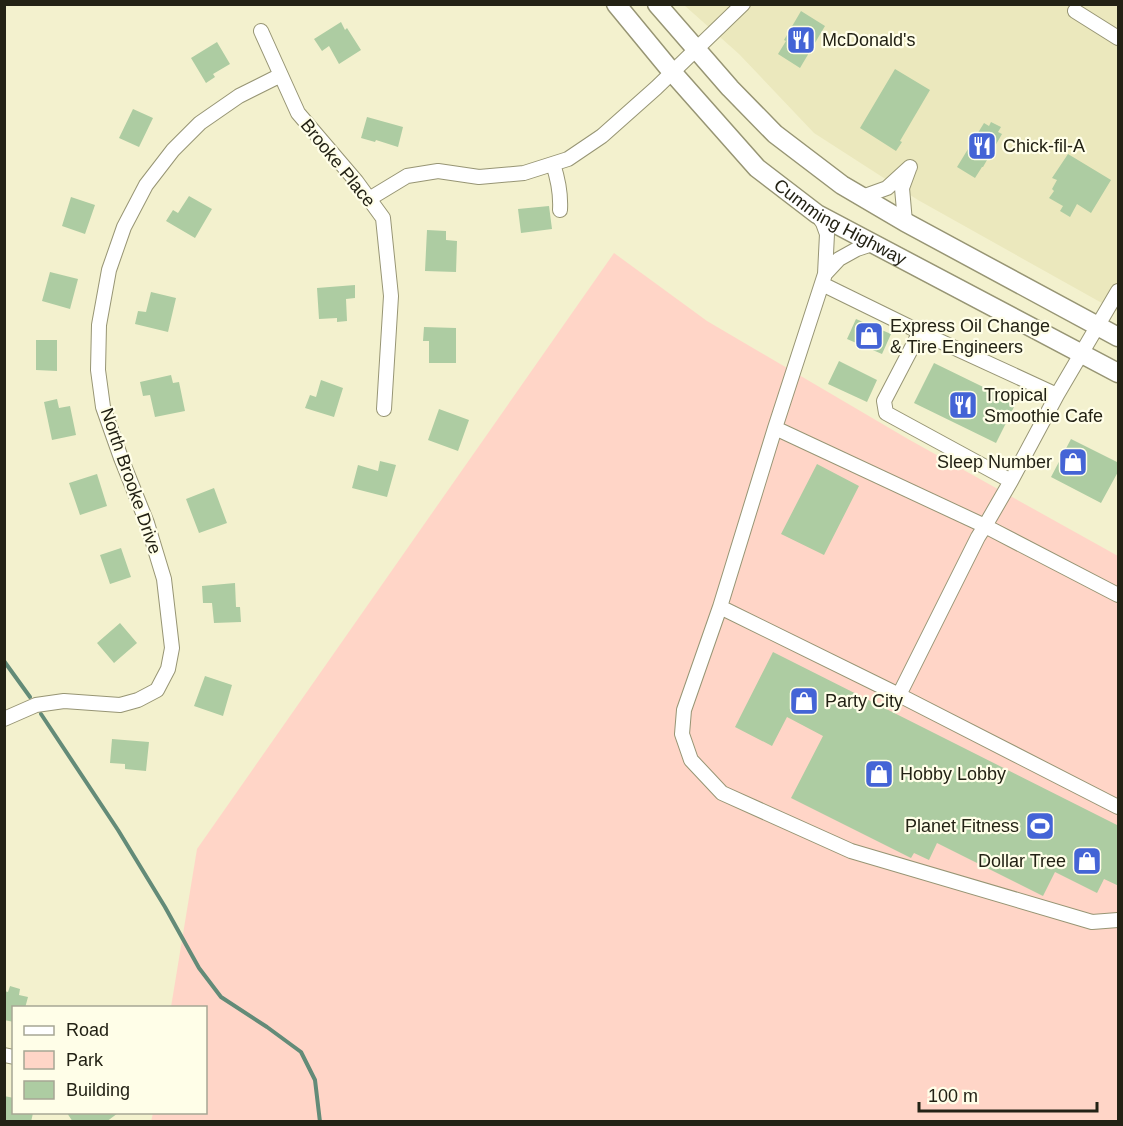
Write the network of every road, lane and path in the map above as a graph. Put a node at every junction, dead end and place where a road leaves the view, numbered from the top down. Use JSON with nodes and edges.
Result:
{"nodes":[{"id":1,"x":616,"y":4,"type":"edge"},
{"id":2,"x":657,"y":4,"type":"edge"},
{"id":3,"x":743,"y":4,"type":"edge"},
{"id":4,"x":1075,"y":11,"type":"dead end"},
{"id":5,"x":261,"y":31,"type":"dead end"},
{"id":6,"x":1119,"y":38,"type":"edge"},
{"id":7,"x":696,"y":49,"type":"junction"},
{"id":8,"x":672,"y":72,"type":"junction"},
{"id":9,"x":280,"y":76,"type":"junction"},
{"id":10,"x":553,"y":164,"type":"junction"},
{"id":11,"x":862,"y":197,"type":"junction"},
{"id":12,"x":369,"y":199,"type":"junction"},
{"id":13,"x":560,"y":210,"type":"dead end"},
{"id":14,"x":817,"y":214,"type":"junction"},
{"id":15,"x":904,"y":222,"type":"junction"},
{"id":16,"x":872,"y":244,"type":"junction"},
{"id":17,"x":823,"y":279,"type":"junction"},
{"id":18,"x":1119,"y":291,"type":"edge"},
{"id":19,"x":1098,"y":327,"type":"junction"},
{"id":20,"x":920,"y":332,"type":"junction"},
{"id":21,"x":1119,"y":337,"type":"edge"},
{"id":22,"x":1083,"y":354,"type":"junction"},
{"id":23,"x":1119,"y":373,"type":"edge"},
{"id":24,"x":1058,"y":395,"type":"junction"},
{"id":25,"x":384,"y":409,"type":"dead end"},
{"id":26,"x":775,"y":428,"type":"junction"},
{"id":27,"x":1011,"y":481,"type":"junction"},
{"id":28,"x":985,"y":526,"type":"junction"},
{"id":29,"x":1119,"y":595,"type":"edge"},
{"id":30,"x":720,"y":607,"type":"junction"},
{"id":31,"x":899,"y":695,"type":"junction"},
{"id":32,"x":4,"y":719,"type":"edge"},
{"id":33,"x":1119,"y":807,"type":"edge"},
{"id":34,"x":1119,"y":920,"type":"edge"}],
"edges":[{"from":1,"to":8,"type":"main road","name":"Cumming Highway"},
{"from":2,"to":7,"type":"main road","name":"Cumming Highway"},
{"from":3,"to":7,"type":"street"},
{"from":4,"to":6,"type":"street"},
{"from":5,"to":9,"type":"street","name":"Brooke Place"},
{"from":7,"to":8,"type":"street"},
{"from":7,"to":11,"type":"main road","name":"Cumming Highway"},
{"from":8,"to":10,"type":"street"},
{"from":8,"to":14,"type":"main road","name":"Cumming Highway"},
{"from":9,"to":12,"type":"street","name":"Brooke Place"},
{"from":9,"to":32,"type":"street","name":"North Brooke Drive"},
{"from":10,"to":12,"type":"street"},
{"from":10,"to":13,"type":"street"},
{"from":11,"to":15,"type":"main road","name":"Cumming Highway"},
{"from":11,"to":15,"type":"street"},
{"from":12,"to":25,"type":"street","name":"Brooke Place"},
{"from":14,"to":16,"type":"main road","name":"Cumming Highway"},
{"from":14,"to":17,"type":"street"},
{"from":15,"to":19,"type":"main road","name":"Cumming Highway"},
{"from":16,"to":17,"type":"street"},
{"from":16,"to":22,"type":"main road","name":"Cumming Highway"},
{"from":17,"to":20,"type":"street"},
{"from":17,"to":26,"type":"street"},
{"from":18,"to":19,"type":"street"},
{"from":19,"to":21,"type":"main road","name":"Cumming Highway"},
{"from":19,"to":22,"type":"street"},
{"from":20,"to":24,"type":"street"},
{"from":20,"to":27,"type":"street"},
{"from":22,"to":23,"type":"main road","name":"Cumming Highway"},
{"from":22,"to":24,"type":"street"},
{"from":24,"to":27,"type":"street"},
{"from":26,"to":28,"type":"street"},
{"from":26,"to":30,"type":"street"},
{"from":27,"to":28,"type":"street"},
{"from":28,"to":29,"type":"street"},
{"from":28,"to":31,"type":"street"},
{"from":30,"to":31,"type":"street"},
{"from":30,"to":34,"type":"street"},
{"from":31,"to":33,"type":"street"}]}
